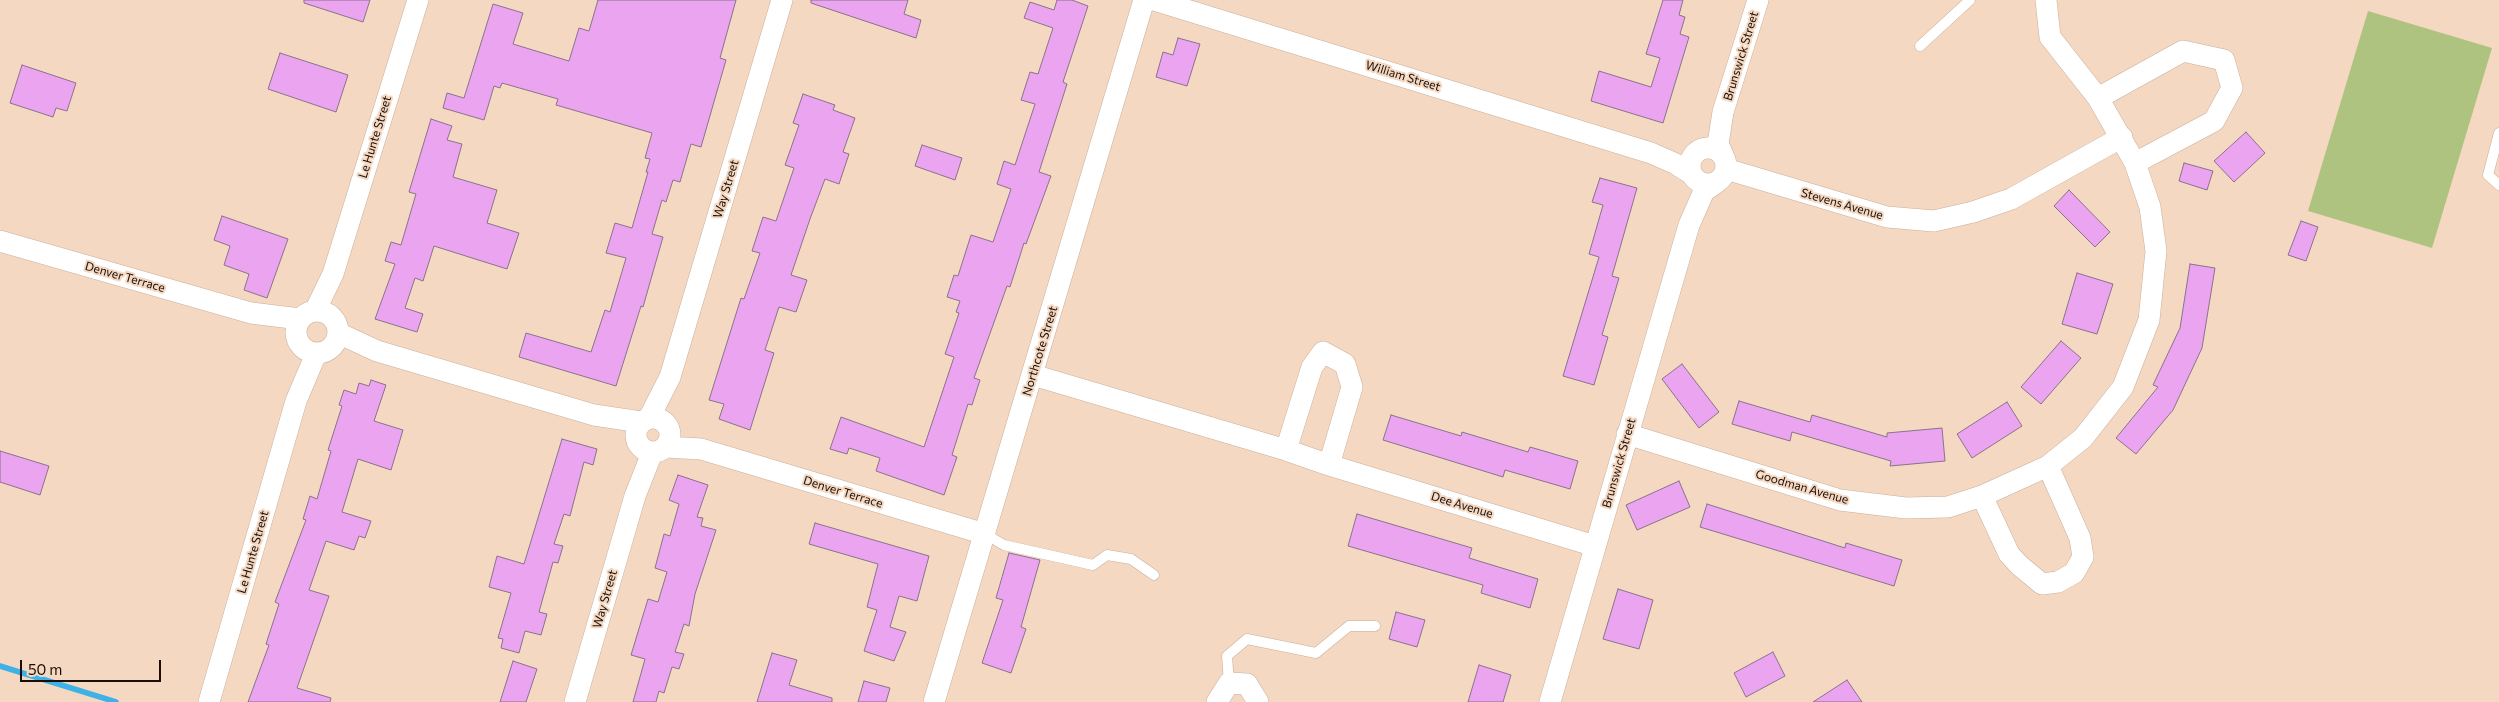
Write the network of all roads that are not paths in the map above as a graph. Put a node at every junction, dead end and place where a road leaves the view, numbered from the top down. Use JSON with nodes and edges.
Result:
{"nodes":[{"id":1,"x":418,"y":0,"type":"edge"},
{"id":2,"x":782,"y":0,"type":"edge"},
{"id":3,"x":1144,"y":0,"type":"edge"},
{"id":4,"x":1154,"y":0,"type":"edge"},
{"id":5,"x":1758,"y":0,"type":"edge"},
{"id":6,"x":1970,"y":0,"type":"edge"},
{"id":7,"x":2046,"y":0,"type":"edge"},
{"id":8,"x":1920,"y":46,"type":"dead end"},
{"id":9,"x":2098,"y":98,"type":"junction"},
{"id":10,"x":2499,"y":133,"type":"edge"},
{"id":11,"x":2122,"y":137,"type":"junction"},
{"id":12,"x":1650,"y":152,"type":"junction"},
{"id":13,"x":1714,"y":161,"type":"junction"},
{"id":14,"x":2136,"y":164,"type":"junction"},
{"id":15,"x":1693,"y":176,"type":"junction"},
{"id":16,"x":2499,"y":185,"type":"edge"},
{"id":17,"x":1689,"y":225,"type":"junction"},
{"id":18,"x":0,"y":241,"type":"edge"},
{"id":19,"x":316,"y":332,"type":"junction"},
{"id":20,"x":1033,"y":375,"type":"junction"},
{"id":21,"x":1627,"y":434,"type":"junction"},
{"id":22,"x":653,"y":435,"type":"junction"},
{"id":23,"x":1286,"y":450,"type":"junction"},
{"id":24,"x":1329,"y":465,"type":"junction"},
{"id":25,"x":2048,"y":466,"type":"junction"},
{"id":26,"x":1982,"y":496,"type":"junction"},
{"id":27,"x":985,"y":534,"type":"junction"},
{"id":28,"x":1595,"y":546,"type":"junction"},
{"id":29,"x":1154,"y":575,"type":"dead end"},
{"id":30,"x":1375,"y":626,"type":"dead end"},
{"id":31,"x":1229,"y":684,"type":"junction"},
{"id":32,"x":209,"y":702,"type":"edge"},
{"id":33,"x":575,"y":702,"type":"edge"},
{"id":34,"x":934,"y":702,"type":"edge"},
{"id":35,"x":1217,"y":702,"type":"edge"},
{"id":36,"x":1258,"y":702,"type":"edge"},
{"id":37,"x":1550,"y":702,"type":"edge"}],
"edges":[{"from":1,"to":19,"type":"street","name":"Le Hunte Street"},
{"from":2,"to":22,"type":"street","name":"Way Street"},
{"from":3,"to":20,"type":"street","name":"Northcote Street"},
{"from":4,"to":12,"type":"street","name":"William Street"},
{"from":5,"to":13,"type":"street","name":"Brunswick Street"},
{"from":6,"to":8,"type":"lane"},
{"from":7,"to":9,"type":"street","name":"Goodman Avenue"},
{"from":9,"to":11,"type":"street","name":"Goodman Avenue"},
{"from":9,"to":14,"type":"street"},
{"from":10,"to":16,"type":"lane"},
{"from":11,"to":13,"type":"street","name":"Stevens Avenue"},
{"from":11,"to":14,"type":"street","name":"Goodman Avenue"},
{"from":12,"to":13,"type":"street","name":"William Street"},
{"from":12,"to":15,"type":"street","name":"William Street"},
{"from":13,"to":15,"type":"street","name":"Stevens Avenue"},
{"from":13,"to":15,"type":"street","name":"Brunswick Street"},
{"from":13,"to":17,"type":"street","name":"Brunswick Street"},
{"from":14,"to":25,"type":"street","name":"Goodman Avenue"},
{"from":15,"to":17,"type":"street","name":"Brunswick Street"},
{"from":17,"to":21,"type":"street","name":"Brunswick Street"},
{"from":18,"to":19,"type":"street","name":"Denver Terrace"},
{"from":19,"to":22,"type":"street","name":"Denver Terrace"},
{"from":19,"to":32,"type":"street","name":"Le Hunte Street"},
{"from":20,"to":23,"type":"street","name":"Dee Avenue"},
{"from":20,"to":27,"type":"street","name":"Northcote Street"},
{"from":21,"to":26,"type":"street","name":"Goodman Avenue"},
{"from":21,"to":28,"type":"street","name":"Brunswick Street"},
{"from":22,"to":27,"type":"street","name":"Denver Terrace"},
{"from":22,"to":33,"type":"street","name":"Way Street"},
{"from":23,"to":24,"type":"street","name":"Dee Avenue"},
{"from":23,"to":24,"type":"street"},
{"from":24,"to":28,"type":"street","name":"Dee Avenue"},
{"from":25,"to":26,"type":"street","name":"Goodman Avenue"},
{"from":25,"to":26,"type":"street"},
{"from":27,"to":29,"type":"lane"},
{"from":27,"to":34,"type":"street","name":"Northcote Street"},
{"from":28,"to":37,"type":"street","name":"Brunswick Street"},
{"from":30,"to":31,"type":"lane"},
{"from":31,"to":35,"type":"street"},
{"from":31,"to":36,"type":"street"}]}
